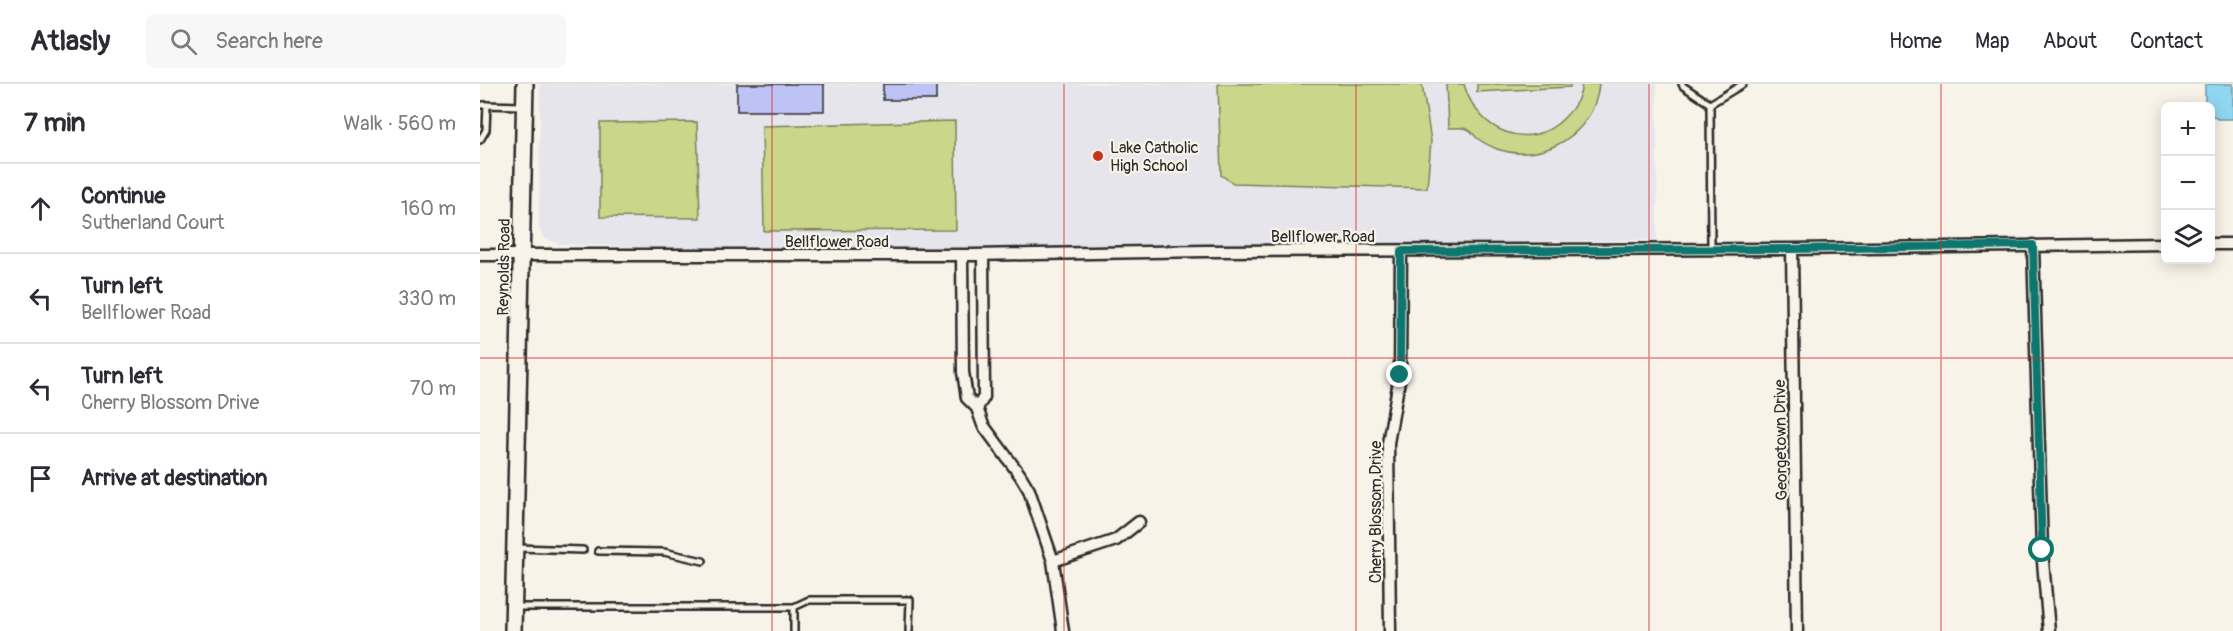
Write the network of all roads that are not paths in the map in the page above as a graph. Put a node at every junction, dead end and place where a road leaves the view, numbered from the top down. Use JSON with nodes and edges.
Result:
{"nodes":[{"id":1,"x":525,"y":84,"type":"edge"},
{"id":2,"x":1682,"y":84,"type":"edge"},
{"id":3,"x":1743,"y":84,"type":"edge"},
{"id":4,"x":1710,"y":104,"type":"junction"},
{"id":5,"x":483,"y":105,"type":"edge"},
{"id":6,"x":525,"y":106,"type":"junction"},
{"id":7,"x":480,"y":140,"type":"edge"},
{"id":8,"x":2161,"y":244,"type":"edge"},
{"id":9,"x":2215,"y":244,"type":"edge"},
{"id":10,"x":2233,"y":244,"type":"edge"},
{"id":11,"x":2033,"y":245,"type":"junction"},
{"id":12,"x":1711,"y":248,"type":"junction"},
{"id":13,"x":1792,"y":249,"type":"junction"},
{"id":14,"x":1401,"y":251,"type":"junction"},
{"id":15,"x":480,"y":255,"type":"edge"},
{"id":16,"x":962,"y":255,"type":"junction"},
{"id":17,"x":983,"y":255,"type":"junction"},
{"id":18,"x":522,"y":256,"type":"junction"},
{"id":19,"x":977,"y":408,"type":"junction"},
{"id":20,"x":1139,"y":522,"type":"dead end"},
{"id":21,"x":515,"y":548,"type":"junction"},
{"id":22,"x":583,"y":550,"type":"dead end"},
{"id":23,"x":598,"y":551,"type":"dead end"},
{"id":24,"x":703,"y":561,"type":"dead end"},
{"id":25,"x":1053,"y":561,"type":"junction"},
{"id":26,"x":794,"y":606,"type":"junction"},
{"id":27,"x":514,"y":607,"type":"junction"},
{"id":28,"x":513,"y":631,"type":"edge"},
{"id":29,"x":794,"y":631,"type":"edge"},
{"id":30,"x":909,"y":631,"type":"edge"},
{"id":31,"x":1064,"y":631,"type":"edge"},
{"id":32,"x":1390,"y":631,"type":"edge"},
{"id":33,"x":1797,"y":631,"type":"edge"},
{"id":34,"x":2049,"y":631,"type":"edge"}],
"edges":[{"from":1,"to":6,"type":"main road","name":"Reynolds Road"},
{"from":2,"to":4,"type":"lane"},
{"from":3,"to":4,"type":"lane"},
{"from":4,"to":12,"type":"lane"},
{"from":5,"to":6,"type":"lane"},
{"from":5,"to":7,"type":"lane"},
{"from":6,"to":18,"type":"main road","name":"Reynolds Road"},
{"from":8,"to":11,"type":"street","name":"Bellflower Road"},
{"from":9,"to":10,"type":"street"},
{"from":11,"to":13,"type":"street","name":"Bellflower Road"},
{"from":11,"to":34,"type":"street"},
{"from":12,"to":13,"type":"street","name":"Bellflower Road"},
{"from":12,"to":14,"type":"street","name":"Bellflower Road"},
{"from":13,"to":33,"type":"street","name":"Georgetown Drive"},
{"from":14,"to":17,"type":"street","name":"Bellflower Road"},
{"from":14,"to":32,"type":"street","name":"Cherry Blossom Drive"},
{"from":15,"to":18,"type":"street","name":"Bellflower Road"},
{"from":16,"to":17,"type":"street","name":"Bellflower Road"},
{"from":16,"to":18,"type":"street","name":"Bellflower Road"},
{"from":16,"to":19,"type":"street"},
{"from":17,"to":19,"type":"street"},
{"from":18,"to":21,"type":"main road","name":"Reynolds Road"},
{"from":19,"to":25,"type":"street"},
{"from":20,"to":25,"type":"street"},
{"from":21,"to":22,"type":"lane"},
{"from":21,"to":27,"type":"main road","name":"Reynolds Road"},
{"from":23,"to":24,"type":"lane"},
{"from":25,"to":31,"type":"street"},
{"from":26,"to":27,"type":"lane"},
{"from":26,"to":29,"type":"lane"},
{"from":26,"to":30,"type":"lane"},
{"from":27,"to":28,"type":"main road","name":"Reynolds Road"}]}
